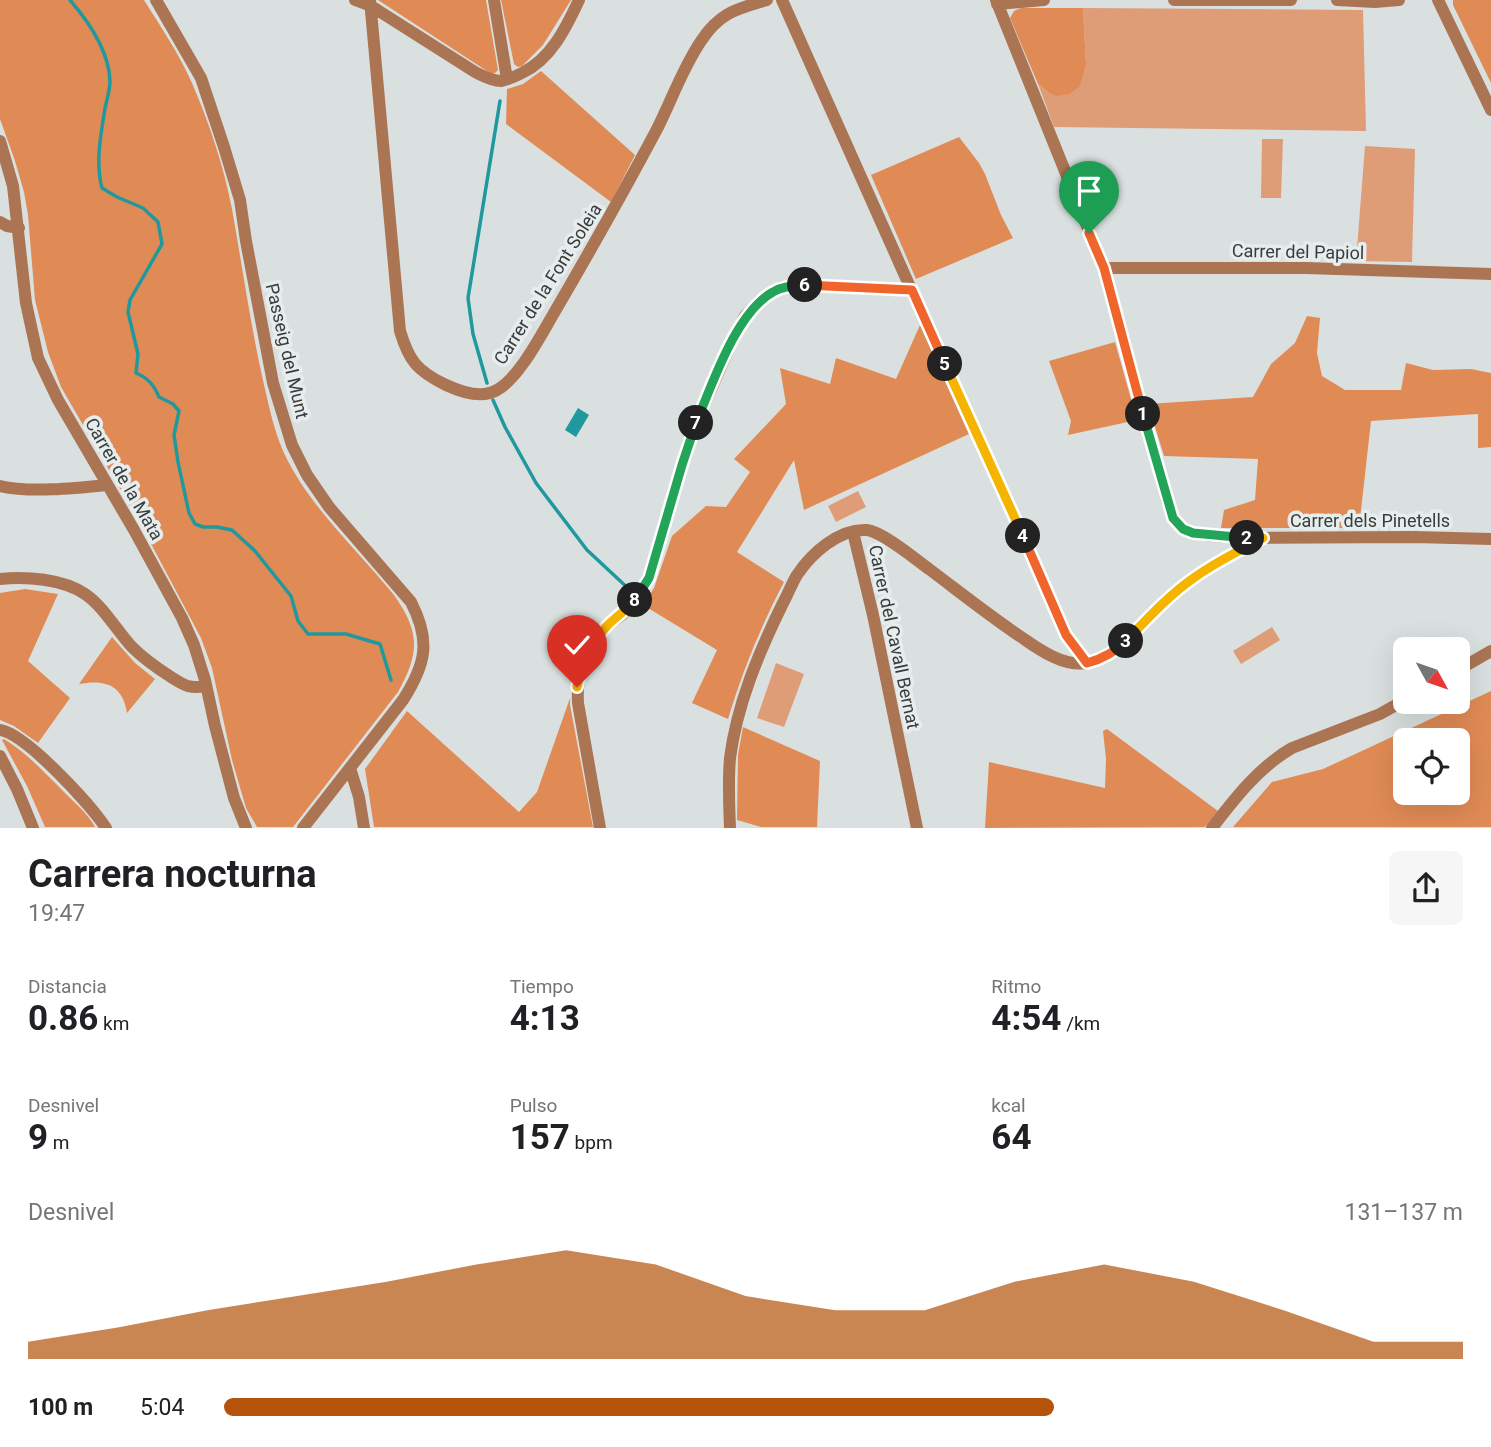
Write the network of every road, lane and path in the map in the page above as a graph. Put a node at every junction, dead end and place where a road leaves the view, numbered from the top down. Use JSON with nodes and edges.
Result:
{"nodes":[{"id":1,"x":156,"y":0,"type":"edge"},
{"id":2,"x":355,"y":0,"type":"edge"},
{"id":3,"x":494,"y":0,"type":"edge"},
{"id":4,"x":579,"y":0,"type":"edge"},
{"id":5,"x":767,"y":0,"type":"edge"},
{"id":6,"x":782,"y":0,"type":"edge"},
{"id":7,"x":1044,"y":0,"type":"edge"},
{"id":8,"x":1174,"y":0,"type":"edge"},
{"id":9,"x":1291,"y":0,"type":"edge"},
{"id":10,"x":1337,"y":0,"type":"edge"},
{"id":11,"x":1399,"y":0,"type":"edge"},
{"id":12,"x":1438,"y":0,"type":"edge"},
{"id":13,"x":997,"y":2,"type":"edge"},
{"id":14,"x":370,"y":3,"type":"edge"},
{"id":15,"x":507,"y":79,"type":"junction"},
{"id":16,"x":1491,"y":110,"type":"edge"},
{"id":17,"x":0,"y":141,"type":"edge"},
{"id":18,"x":0,"y":222,"type":"edge"},
{"id":19,"x":19,"y":228,"type":"junction"},
{"id":20,"x":1104,"y":268,"type":"junction"},
{"id":21,"x":1491,"y":274,"type":"edge"},
{"id":22,"x":912,"y":290,"type":"junction"},
{"id":23,"x":107,"y":485,"type":"junction"},
{"id":24,"x":0,"y":486,"type":"edge"},
{"id":25,"x":853,"y":532,"type":"junction"},
{"id":26,"x":1263,"y":538,"type":"junction"},
{"id":27,"x":1491,"y":539,"type":"edge"},
{"id":28,"x":0,"y":579,"type":"edge"},
{"id":29,"x":1491,"y":651,"type":"edge"},
{"id":30,"x":1087,"y":663,"type":"junction"},
{"id":31,"x":1470,"y":663,"type":"edge"},
{"id":32,"x":206,"y":686,"type":"junction"},
{"id":33,"x":1393,"y":707,"type":"edge"},
{"id":34,"x":0,"y":730,"type":"edge"},
{"id":35,"x":0,"y":757,"type":"edge"},
{"id":36,"x":350,"y":768,"type":"junction"},
{"id":37,"x":33,"y":828,"type":"edge"},
{"id":38,"x":106,"y":828,"type":"edge"},
{"id":39,"x":246,"y":828,"type":"edge"},
{"id":40,"x":303,"y":828,"type":"edge"},
{"id":41,"x":364,"y":828,"type":"edge"},
{"id":42,"x":600,"y":828,"type":"edge"},
{"id":43,"x":730,"y":828,"type":"edge"},
{"id":44,"x":917,"y":828,"type":"edge"},
{"id":45,"x":1212,"y":828,"type":"edge"}],
"edges":[{"from":1,"to":36,"type":"street","name":"Passeig del Munt"},
{"from":2,"to":14,"type":"street"},
{"from":3,"to":15,"type":"street"},
{"from":4,"to":15,"type":"street"},
{"from":5,"to":14,"type":"street","name":"Carrer de la Font Soleia"},
{"from":6,"to":22,"type":"street"},
{"from":7,"to":13,"type":"street"},
{"from":8,"to":9,"type":"street"},
{"from":10,"to":11,"type":"street"},
{"from":12,"to":16,"type":"street"},
{"from":13,"to":20,"type":"street","name":"Carrer dels Pinetells"},
{"from":14,"to":15,"type":"street"},
{"from":17,"to":19,"type":"street","name":"Carrer de la Mata"},
{"from":18,"to":19,"type":"street"},
{"from":19,"to":23,"type":"street","name":"Carrer de la Mata"},
{"from":20,"to":21,"type":"street","name":"Carrer del Papiol"},
{"from":20,"to":26,"type":"street","name":"Carrer dels Pinetells"},
{"from":22,"to":30,"type":"street"},
{"from":22,"to":42,"type":"street"},
{"from":23,"to":24,"type":"street"},
{"from":23,"to":32,"type":"street","name":"Carrer de la Mata"},
{"from":25,"to":30,"type":"street","name":"Carrer del Cavall Bernat"},
{"from":25,"to":43,"type":"street"},
{"from":25,"to":44,"type":"street","name":"Carrer del Cavall Bernat"},
{"from":26,"to":27,"type":"street","name":"Carrer dels Pinetells"},
{"from":26,"to":30,"type":"street"},
{"from":28,"to":32,"type":"street"},
{"from":29,"to":31,"type":"street"},
{"from":32,"to":39,"type":"street","name":"Carrer de la Mata"},
{"from":33,"to":45,"type":"street"},
{"from":34,"to":38,"type":"street"},
{"from":35,"to":37,"type":"street"},
{"from":36,"to":40,"type":"street"},
{"from":36,"to":41,"type":"street"}]}
